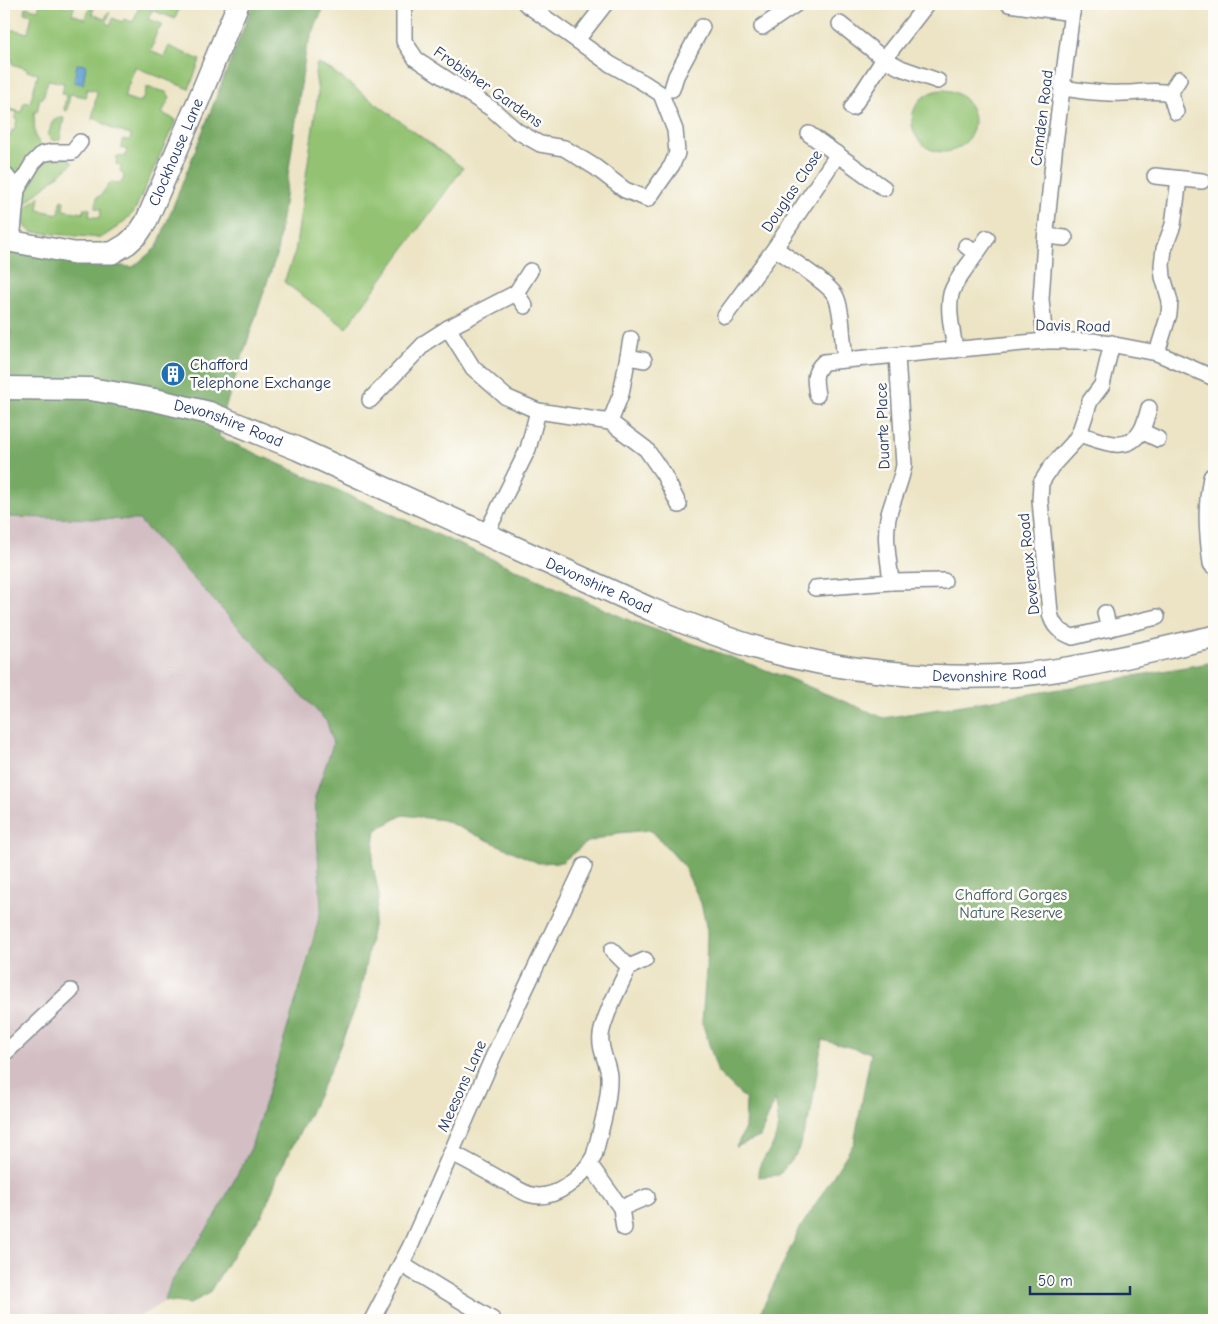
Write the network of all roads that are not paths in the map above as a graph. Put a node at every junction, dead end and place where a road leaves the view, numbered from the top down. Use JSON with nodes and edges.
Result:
{"nodes":[{"id":1,"x":238,"y":4,"type":"edge"},
{"id":2,"x":407,"y":4,"type":"edge"},
{"id":3,"x":526,"y":4,"type":"edge"},
{"id":4,"x":605,"y":4,"type":"edge"},
{"id":5,"x":796,"y":4,"type":"edge"},
{"id":6,"x":927,"y":4,"type":"edge"},
{"id":7,"x":1009,"y":4,"type":"edge"},
{"id":8,"x":1072,"y":8,"type":"edge"},
{"id":9,"x":840,"y":24,"type":"dead end"},
{"id":10,"x":702,"y":27,"type":"dead end"},
{"id":11,"x":762,"y":27,"type":"dead end"},
{"id":12,"x":577,"y":40,"type":"junction"},
{"id":13,"x":884,"y":59,"type":"junction"},
{"id":14,"x":1178,"y":79,"type":"dead end"},
{"id":15,"x":938,"y":81,"type":"dead end"},
{"id":16,"x":1063,"y":88,"type":"junction"},
{"id":17,"x":673,"y":90,"type":"junction"},
{"id":18,"x":1170,"y":93,"type":"junction"},
{"id":19,"x":852,"y":108,"type":"dead end"},
{"id":20,"x":1176,"y":112,"type":"dead end"},
{"id":21,"x":809,"y":134,"type":"dead end"},
{"id":22,"x":76,"y":151,"type":"dead end"},
{"id":23,"x":838,"y":154,"type":"junction"},
{"id":24,"x":4,"y":172,"type":"edge"},
{"id":25,"x":1155,"y":176,"type":"dead end"},
{"id":26,"x":1179,"y":178,"type":"junction"},
{"id":27,"x":1202,"y":181,"type":"dead end"},
{"id":28,"x":884,"y":188,"type":"dead end"},
{"id":29,"x":17,"y":190,"type":"junction"},
{"id":30,"x":1046,"y":236,"type":"junction"},
{"id":31,"x":988,"y":238,"type":"dead end"},
{"id":32,"x":1065,"y":238,"type":"dead end"},
{"id":33,"x":8,"y":241,"type":"edge"},
{"id":34,"x":775,"y":248,"type":"junction"},
{"id":35,"x":530,"y":270,"type":"dead end"},
{"id":36,"x":516,"y":293,"type":"junction"},
{"id":37,"x":526,"y":306,"type":"dead end"},
{"id":38,"x":725,"y":316,"type":"dead end"},
{"id":39,"x":448,"y":328,"type":"junction"},
{"id":40,"x":631,"y":339,"type":"dead end"},
{"id":41,"x":1045,"y":341,"type":"junction"},
{"id":42,"x":1112,"y":343,"type":"junction"},
{"id":43,"x":955,"y":350,"type":"junction"},
{"id":44,"x":1157,"y":352,"type":"junction"},
{"id":45,"x":897,"y":356,"type":"junction"},
{"id":46,"x":628,"y":357,"type":"junction"},
{"id":47,"x":845,"y":359,"type":"junction"},
{"id":48,"x":644,"y":360,"type":"dead end"},
{"id":49,"x":1214,"y":378,"type":"edge"},
{"id":50,"x":4,"y":388,"type":"edge"},
{"id":51,"x":817,"y":395,"type":"dead end"},
{"id":52,"x":370,"y":400,"type":"dead end"},
{"id":53,"x":1149,"y":408,"type":"dead end"},
{"id":54,"x":538,"y":411,"type":"junction"},
{"id":55,"x":610,"y":422,"type":"junction"},
{"id":56,"x":1141,"y":431,"type":"junction"},
{"id":57,"x":1079,"y":434,"type":"junction"},
{"id":58,"x":1158,"y":439,"type":"dead end"},
{"id":59,"x":1214,"y":478,"type":"edge"},
{"id":60,"x":679,"y":505,"type":"dead end"},
{"id":61,"x":486,"y":534,"type":"junction"},
{"id":62,"x":1214,"y":563,"type":"edge"},
{"id":63,"x":944,"y":581,"type":"dead end"},
{"id":64,"x":891,"y":582,"type":"junction"},
{"id":65,"x":815,"y":588,"type":"dead end"},
{"id":66,"x":1105,"y":613,"type":"dead end"},
{"id":67,"x":1157,"y":617,"type":"dead end"},
{"id":68,"x":1109,"y":629,"type":"junction"},
{"id":69,"x":1214,"y":637,"type":"edge"},
{"id":70,"x":584,"y":866,"type":"dead end"},
{"id":71,"x":612,"y":950,"type":"dead end"},
{"id":72,"x":645,"y":960,"type":"dead end"},
{"id":73,"x":629,"y":967,"type":"junction"},
{"id":74,"x":71,"y":991,"type":"dead end"},
{"id":75,"x":4,"y":1054,"type":"edge"},
{"id":76,"x":452,"y":1153,"type":"junction"},
{"id":77,"x":590,"y":1165,"type":"junction"},
{"id":78,"x":646,"y":1197,"type":"dead end"},
{"id":79,"x":621,"y":1208,"type":"junction"},
{"id":80,"x":624,"y":1228,"type":"dead end"},
{"id":81,"x":401,"y":1264,"type":"junction"},
{"id":82,"x":372,"y":1320,"type":"edge"},
{"id":83,"x":493,"y":1320,"type":"edge"}],
"edges":[{"from":1,"to":33,"type":"street","name":"Clockhouse Lane"},
{"from":2,"to":17,"type":"street","name":"Frobisher Gardens"},
{"from":3,"to":12,"type":"street"},
{"from":4,"to":12,"type":"street"},
{"from":5,"to":11,"type":"street"},
{"from":6,"to":13,"type":"street"},
{"from":7,"to":8,"type":"street"},
{"from":8,"to":16,"type":"street","name":"Camden Road"},
{"from":9,"to":13,"type":"street"},
{"from":10,"to":17,"type":"street"},
{"from":12,"to":17,"type":"street"},
{"from":13,"to":15,"type":"street"},
{"from":13,"to":19,"type":"street"},
{"from":14,"to":18,"type":"street"},
{"from":16,"to":18,"type":"street"},
{"from":16,"to":30,"type":"street","name":"Camden Road"},
{"from":18,"to":20,"type":"street"},
{"from":21,"to":23,"type":"street","name":"Douglas Close"},
{"from":22,"to":29,"type":"street"},
{"from":23,"to":28,"type":"street","name":"Douglas Close"},
{"from":23,"to":34,"type":"street","name":"Douglas Close"},
{"from":24,"to":29,"type":"street"},
{"from":25,"to":26,"type":"street"},
{"from":26,"to":27,"type":"street"},
{"from":26,"to":44,"type":"street"},
{"from":29,"to":33,"type":"street"},
{"from":30,"to":32,"type":"street"},
{"from":30,"to":41,"type":"street","name":"Camden Road"},
{"from":31,"to":43,"type":"street"},
{"from":34,"to":38,"type":"street","name":"Douglas Close"},
{"from":34,"to":47,"type":"street","name":"Douglas Close"},
{"from":35,"to":36,"type":"street"},
{"from":36,"to":37,"type":"street"},
{"from":36,"to":39,"type":"street"},
{"from":39,"to":52,"type":"street"},
{"from":39,"to":54,"type":"street"},
{"from":40,"to":46,"type":"street"},
{"from":41,"to":42,"type":"street","name":"Davis Road"},
{"from":41,"to":43,"type":"street","name":"Davis Road"},
{"from":42,"to":44,"type":"street","name":"Davis Road"},
{"from":42,"to":57,"type":"street","name":"Devereux Road"},
{"from":43,"to":45,"type":"street","name":"Davis Road"},
{"from":44,"to":49,"type":"street","name":"Davis Road"},
{"from":45,"to":47,"type":"street","name":"Davis Road"},
{"from":45,"to":64,"type":"street","name":"Duarte Place"},
{"from":46,"to":48,"type":"street"},
{"from":46,"to":55,"type":"street"},
{"from":47,"to":51,"type":"street","name":"Davis Road"},
{"from":50,"to":61,"type":"main road","name":"Devonshire Road"},
{"from":53,"to":56,"type":"street"},
{"from":54,"to":55,"type":"street"},
{"from":54,"to":61,"type":"street"},
{"from":55,"to":60,"type":"street"},
{"from":56,"to":57,"type":"street"},
{"from":56,"to":58,"type":"street"},
{"from":57,"to":68,"type":"street","name":"Devereux Road"},
{"from":59,"to":62,"type":"street"},
{"from":61,"to":69,"type":"main road","name":"Devonshire Road"},
{"from":63,"to":64,"type":"street"},
{"from":64,"to":65,"type":"street"},
{"from":66,"to":68,"type":"street"},
{"from":67,"to":68,"type":"street","name":"Devereux Road"},
{"from":70,"to":76,"type":"street","name":"Meesons Lane"},
{"from":71,"to":73,"type":"street"},
{"from":72,"to":73,"type":"street"},
{"from":73,"to":77,"type":"street"},
{"from":74,"to":75,"type":"street"},
{"from":76,"to":77,"type":"street"},
{"from":76,"to":81,"type":"street","name":"Meesons Lane"},
{"from":77,"to":79,"type":"street"},
{"from":78,"to":79,"type":"street"},
{"from":79,"to":80,"type":"street"},
{"from":81,"to":82,"type":"street","name":"Meesons Lane"},
{"from":81,"to":83,"type":"street"}]}
